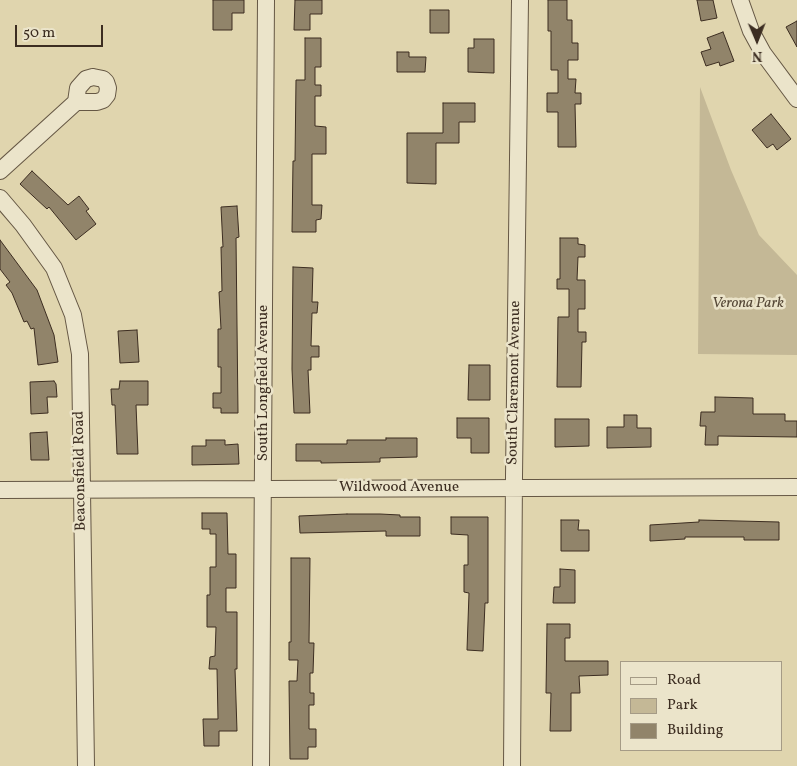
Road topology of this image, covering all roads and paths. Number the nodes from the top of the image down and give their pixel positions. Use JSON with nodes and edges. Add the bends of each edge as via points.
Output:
{"nodes":[{"id":1,"x":266,"y":0,"type":"edge"},
{"id":2,"x":520,"y":0,"type":"edge"},
{"id":3,"x":740,"y":0,"type":"edge"},
{"id":4,"x":797,"y":99,"type":"edge"},
{"id":5,"x":76,"y":102,"type":"dead end"},
{"id":6,"x":0,"y":171,"type":"edge"},
{"id":7,"x":0,"y":198,"type":"edge"},
{"id":8,"x":797,"y":487,"type":"edge"},
{"id":9,"x":263,"y":488,"type":"junction"},
{"id":10,"x":514,"y":488,"type":"junction"},
{"id":11,"x":81,"y":489,"type":"junction"},
{"id":12,"x":0,"y":490,"type":"edge"},
{"id":13,"x":86,"y":766,"type":"edge"},
{"id":14,"x":261,"y":766,"type":"edge"},
{"id":15,"x":512,"y":766,"type":"edge"}],
"edges":[{"from":1,"to":9,"type":"street","name":"South Longfield Avenue"},
{"from":2,"to":10,"type":"street","name":"South Claremont Avenue"},
{"from":3,"to":4,"type":"street","via":[[763,53]]},
{"from":5,"to":6,"type":"street"},
{"from":7,"to":11,"type":"street","name":"Beaconsfield Road","via":[[49,259],[72,315],[80,354]]},
{"from":8,"to":10,"type":"street","name":"Wildwood Avenue"},
{"from":9,"to":10,"type":"street","name":"Wildwood Avenue"},
{"from":9,"to":11,"type":"street","name":"Wildwood Avenue"},
{"from":9,"to":14,"type":"street","name":"South Longfield Avenue"},
{"from":10,"to":15,"type":"street","name":"South Claremont Avenue"},
{"from":11,"to":12,"type":"street","name":"Wildwood Avenue"},
{"from":11,"to":13,"type":"street","name":"Beaconsfield Road"}]}
